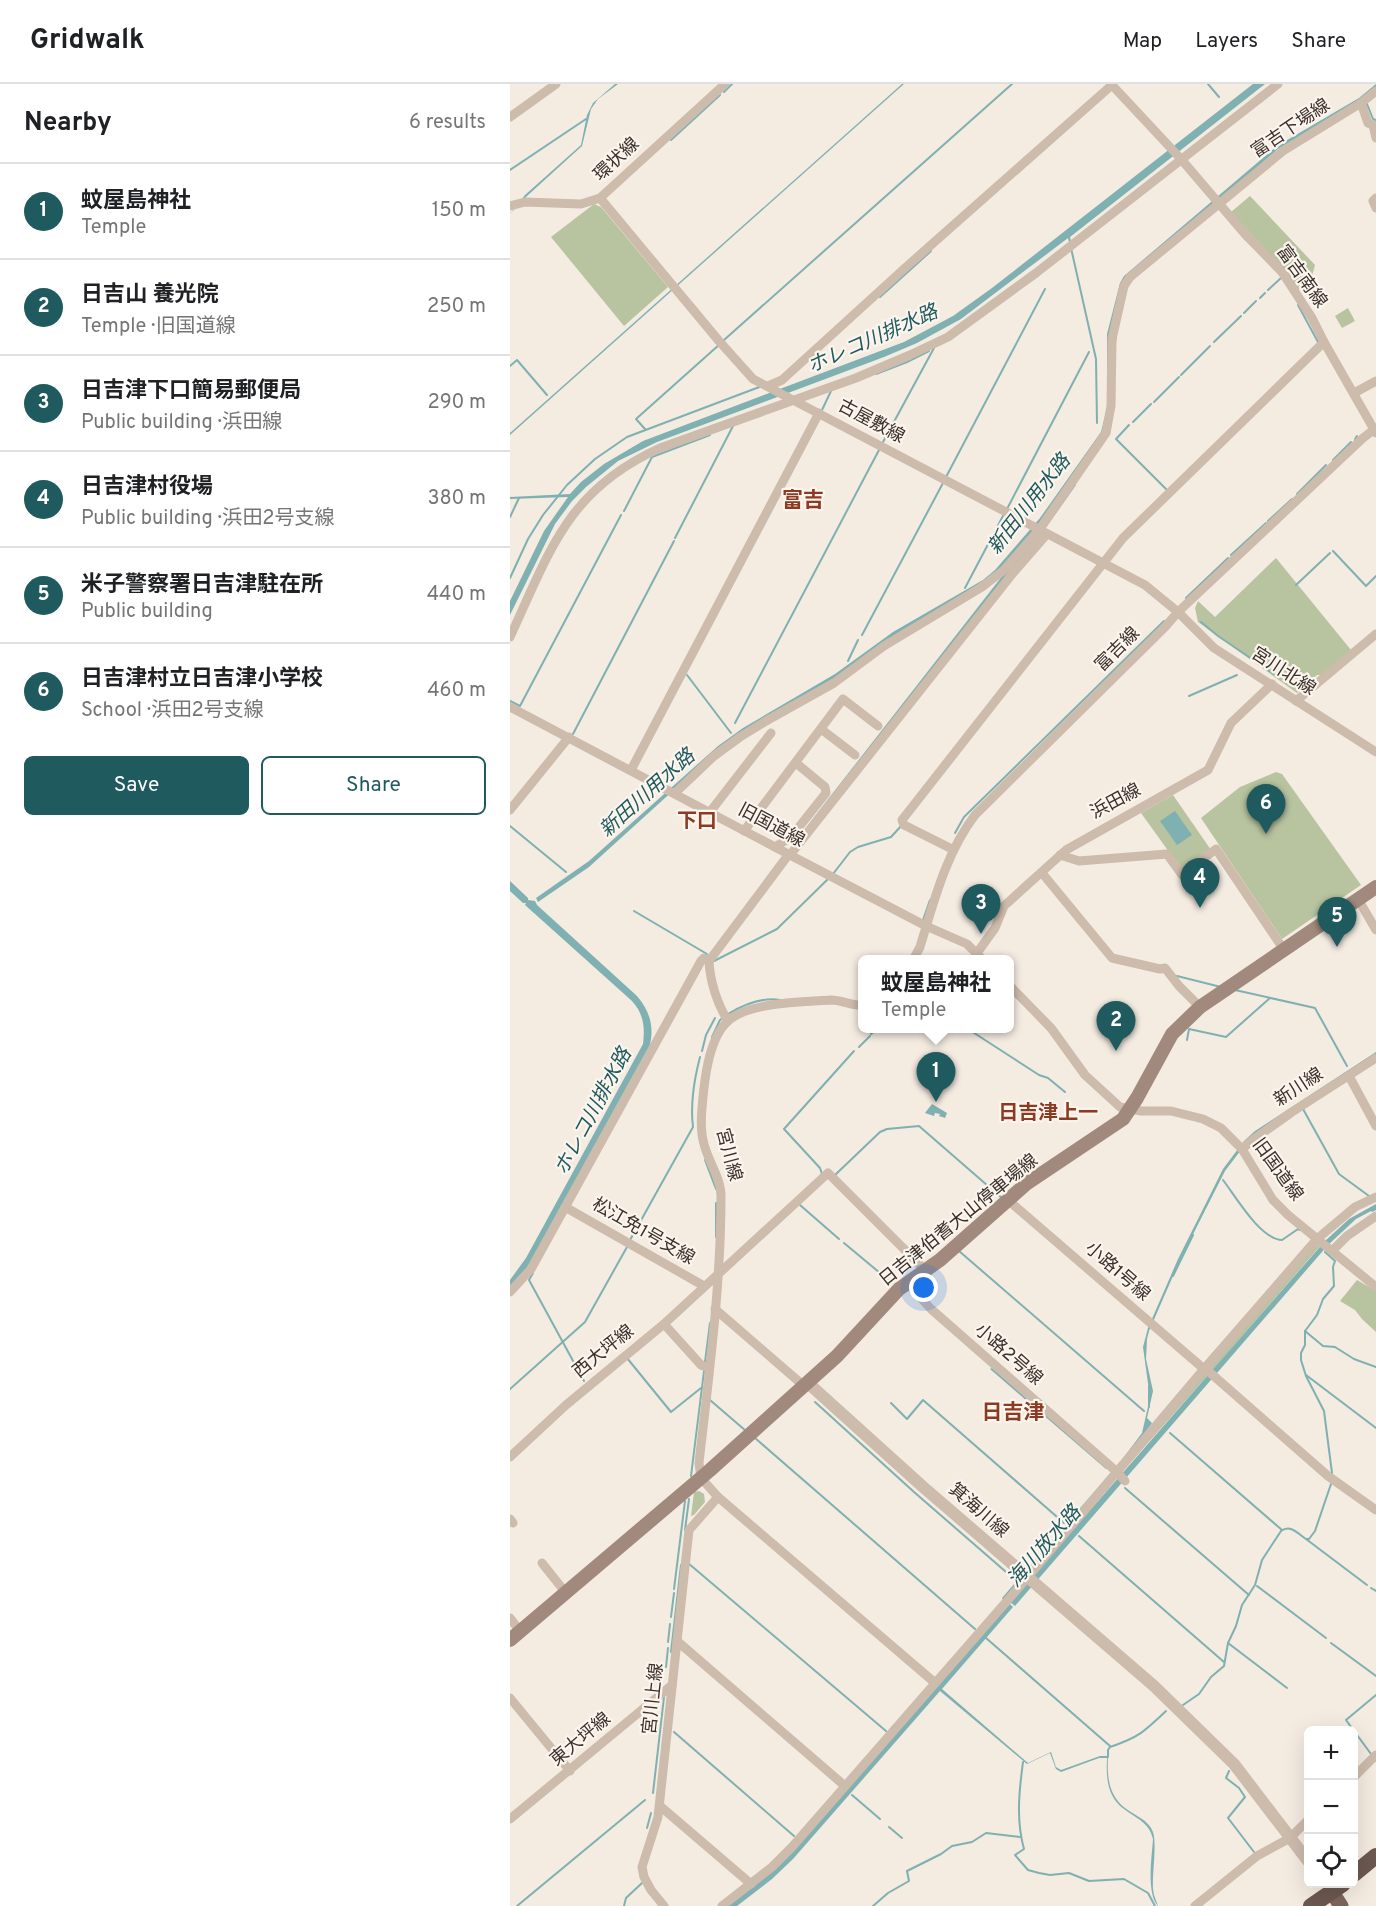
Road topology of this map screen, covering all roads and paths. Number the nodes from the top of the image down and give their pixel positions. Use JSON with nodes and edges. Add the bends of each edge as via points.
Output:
{"nodes":[{"id":1,"x":556,"y":84,"type":"edge"},
{"id":2,"x":725,"y":84,"type":"edge"},
{"id":3,"x":1278,"y":84,"type":"edge"},
{"id":4,"x":1111,"y":85,"type":"edge"},
{"id":5,"x":1376,"y":91,"type":"edge"},
{"id":6,"x":1361,"y":103,"type":"junction"},
{"id":7,"x":510,"y":117,"type":"edge"},
{"id":8,"x":1375,"y":125,"type":"edge"},
{"id":9,"x":1376,"y":138,"type":"edge"},
{"id":10,"x":1180,"y":158,"type":"junction"},
{"id":11,"x":600,"y":198,"type":"junction"},
{"id":12,"x":1376,"y":198,"type":"edge"},
{"id":13,"x":1220,"y":203,"type":"junction"},
{"id":14,"x":510,"y":206,"type":"edge"},
{"id":15,"x":1376,"y":208,"type":"edge"},
{"id":16,"x":1324,"y":342,"type":"junction"},
{"id":17,"x":1376,"y":381,"type":"edge"},
{"id":18,"x":771,"y":387,"type":"junction"},
{"id":19,"x":1354,"y":393,"type":"junction"},
{"id":20,"x":790,"y":399,"type":"junction"},
{"id":21,"x":819,"y":413,"type":"junction"},
{"id":22,"x":1375,"y":430,"type":"edge"},
{"id":23,"x":1043,"y":532,"type":"junction"},
{"id":24,"x":1103,"y":563,"type":"junction"},
{"id":25,"x":1178,"y":612,"type":"junction"},
{"id":26,"x":1376,"y":634,"type":"edge"},
{"id":27,"x":510,"y":637,"type":"edge"},
{"id":28,"x":1272,"y":684,"type":"junction"},
{"id":29,"x":1296,"y":701,"type":"junction"},
{"id":30,"x":510,"y":707,"type":"edge"},
{"id":31,"x":878,"y":726,"type":"dead end"},
{"id":32,"x":821,"y":729,"type":"junction"},
{"id":33,"x":771,"y":733,"type":"dead end"},
{"id":34,"x":569,"y":737,"type":"junction"},
{"id":35,"x":1376,"y":752,"type":"edge"},
{"id":36,"x":855,"y":755,"type":"dead end"},
{"id":37,"x":796,"y":763,"type":"junction"},
{"id":38,"x":631,"y":770,"type":"junction"},
{"id":39,"x":675,"y":793,"type":"junction"},
{"id":40,"x":510,"y":810,"type":"edge"},
{"id":41,"x":710,"y":812,"type":"junction"},
{"id":42,"x":744,"y":831,"type":"junction"},
{"id":43,"x":775,"y":847,"type":"junction"},
{"id":44,"x":952,"y":849,"type":"junction"},
{"id":45,"x":789,"y":855,"type":"junction"},
{"id":46,"x":1060,"y":855,"type":"junction"},
{"id":47,"x":1042,"y":873,"type":"junction"},
{"id":48,"x":1376,"y":887,"type":"edge"},
{"id":49,"x":1358,"y":900,"type":"junction"},
{"id":50,"x":926,"y":926,"type":"junction"},
{"id":51,"x":1376,"y":930,"type":"edge"},
{"id":52,"x":1284,"y":950,"type":"junction"},
{"id":53,"x":916,"y":955,"type":"edge"},
{"id":54,"x":979,"y":955,"type":"edge"},
{"id":55,"x":981,"y":955,"type":"edge"},
{"id":56,"x":709,"y":961,"type":"junction"},
{"id":57,"x":1014,"y":990,"type":"edge"},
{"id":58,"x":858,"y":1005,"type":"edge"},
{"id":59,"x":1200,"y":1007,"type":"junction"},
{"id":60,"x":728,"y":1021,"type":"junction"},
{"id":61,"x":1376,"y":1058,"type":"edge"},
{"id":62,"x":1349,"y":1076,"type":"junction"},
{"id":63,"x":1130,"y":1110,"type":"junction"},
{"id":64,"x":1376,"y":1126,"type":"edge"},
{"id":65,"x":1242,"y":1149,"type":"junction"},
{"id":66,"x":1376,"y":1197,"type":"edge"},
{"id":67,"x":1009,"y":1201,"type":"junction"},
{"id":68,"x":565,"y":1207,"type":"junction"},
{"id":69,"x":1376,"y":1216,"type":"edge"},
{"id":70,"x":1325,"y":1245,"type":"junction"},
{"id":71,"x":926,"y":1271,"type":"junction"},
{"id":72,"x":719,"y":1273,"type":"junction"},
{"id":73,"x":908,"y":1284,"type":"junction"},
{"id":74,"x":704,"y":1286,"type":"junction"},
{"id":75,"x":1376,"y":1287,"type":"edge"},
{"id":76,"x":510,"y":1292,"type":"edge"},
{"id":77,"x":715,"y":1310,"type":"junction"},
{"id":78,"x":664,"y":1324,"type":"junction"},
{"id":79,"x":709,"y":1368,"type":"junction"},
{"id":80,"x":1206,"y":1369,"type":"junction"},
{"id":81,"x":806,"y":1384,"type":"junction"},
{"id":82,"x":510,"y":1457,"type":"edge"},
{"id":83,"x":1120,"y":1476,"type":"junction"},
{"id":84,"x":701,"y":1478,"type":"junction"},
{"id":85,"x":718,"y":1497,"type":"junction"},
{"id":86,"x":1376,"y":1510,"type":"edge"},
{"id":87,"x":542,"y":1563,"type":"dead end"},
{"id":88,"x":1027,"y":1578,"type":"junction"},
{"id":89,"x":566,"y":1593,"type":"junction"},
{"id":90,"x":510,"y":1618,"type":"edge"},
{"id":91,"x":515,"y":1635,"type":"edge"},
{"id":92,"x":677,"y":1641,"type":"junction"},
{"id":93,"x":934,"y":1682,"type":"junction"},
{"id":94,"x":672,"y":1685,"type":"junction"},
{"id":95,"x":510,"y":1698,"type":"edge"},
{"id":96,"x":1376,"y":1755,"type":"edge"},
{"id":97,"x":570,"y":1771,"type":"junction"},
{"id":98,"x":1358,"y":1772,"type":"edge"},
{"id":99,"x":845,"y":1786,"type":"junction"},
{"id":100,"x":660,"y":1806,"type":"junction"},
{"id":101,"x":510,"y":1819,"type":"edge"},
{"id":102,"x":1304,"y":1824,"type":"edge"},
{"id":103,"x":1290,"y":1838,"type":"junction"},
{"id":104,"x":1304,"y":1856,"type":"edge"},
{"id":105,"x":1376,"y":1856,"type":"edge"},
{"id":106,"x":1358,"y":1870,"type":"edge"},
{"id":107,"x":751,"y":1884,"type":"junction"},
{"id":108,"x":1336,"y":1891,"type":"edge"},
{"id":109,"x":664,"y":1906,"type":"edge"},
{"id":110,"x":722,"y":1906,"type":"edge"},
{"id":111,"x":1195,"y":1906,"type":"edge"},
{"id":112,"x":1311,"y":1906,"type":"edge"}],
"edges":[{"from":1,"to":7,"type":"street"},
{"from":2,"to":11,"type":"street","name":"環状線"},
{"from":3,"to":10,"type":"street"},
{"from":4,"to":10,"type":"street","name":"富吉南線"},
{"from":4,"to":18,"type":"street"},
{"from":5,"to":6,"type":"street","name":"富吉下場線"},
{"from":6,"to":8,"type":"street","via":[[1368,123]]},
{"from":6,"to":13,"type":"street","name":"富吉下場線","via":[[1283,151]]},
{"from":8,"to":9,"type":"street"},
{"from":10,"to":13,"type":"street","name":"富吉南線"},
{"from":10,"to":20,"type":"street","via":[[948,337],[888,364]]},
{"from":11,"to":14,"type":"street","name":"環状線","via":[[581,204],[525,202]]},
{"from":11,"to":18,"type":"street","name":"古屋敷線","via":[[753,379]]},
{"from":12,"to":15,"type":"street"},
{"from":13,"to":16,"type":"street","name":"富吉南線","via":[[1282,273]]},
{"from":13,"to":23,"type":"street","name":"富吉下場線","via":[[1124,286],[1112,339],[1112,406],[1106,433]]},
{"from":16,"to":19,"type":"street","name":"富吉南線"},
{"from":16,"to":24,"type":"street","via":[[1123,538]]},
{"from":17,"to":19,"type":"street"},
{"from":18,"to":20,"type":"street","name":"古屋敷線"},
{"from":19,"to":22,"type":"street","name":"富吉南線"},
{"from":20,"to":21,"type":"street","name":"古屋敷線"},
{"from":20,"to":27,"type":"street","via":[[660,448],[634,460],[595,489],[559,533]]},
{"from":21,"to":23,"type":"street","name":"古屋敷線"},
{"from":21,"to":38,"type":"street"},
{"from":22,"to":25,"type":"street","name":"富吉線"},
{"from":23,"to":24,"type":"street","name":"古屋敷線"},
{"from":23,"to":39,"type":"street","via":[[982,587],[884,646],[834,683],[740,737]]},
{"from":23,"to":45,"type":"street"},
{"from":24,"to":25,"type":"street","name":"古屋敷線","via":[[1145,585]]},
{"from":24,"to":44,"type":"street","via":[[902,820],[904,825]]},
{"from":25,"to":28,"type":"street","name":"宮川北線","via":[[1214,648]]},
{"from":25,"to":44,"type":"street","name":"富吉線","via":[[975,815]]},
{"from":26,"to":29,"type":"street"},
{"from":28,"to":29,"type":"street","name":"宮川北線"},
{"from":28,"to":46,"type":"street","name":"浜田線","via":[[1231,723],[1203,774]]},
{"from":29,"to":35,"type":"street","name":"宮川北線"},
{"from":30,"to":34,"type":"street","name":"旧国道線"},
{"from":31,"to":32,"type":"street","via":[[843,699]]},
{"from":32,"to":36,"type":"street"},
{"from":32,"to":37,"type":"street"},
{"from":33,"to":41,"type":"street"},
{"from":34,"to":38,"type":"street","name":"旧国道線"},
{"from":34,"to":40,"type":"street"},
{"from":37,"to":42,"type":"street"},
{"from":37,"to":43,"type":"street","via":[[825,787],[826,793],[791,837]]},
{"from":38,"to":39,"type":"street","name":"旧国道線"},
{"from":39,"to":41,"type":"street","name":"旧国道線"},
{"from":41,"to":42,"type":"street","name":"旧国道線"},
{"from":42,"to":43,"type":"street","name":"旧国道線"},
{"from":43,"to":45,"type":"street","name":"旧国道線"},
{"from":44,"to":50,"type":"street","name":"富吉線"},
{"from":45,"to":50,"type":"street","name":"旧国道線"},
{"from":45,"to":56,"type":"street"},
{"from":46,"to":47,"type":"street","name":"浜田線"},
{"from":46,"to":52,"type":"street","via":[[1079,861],[1167,854],[1182,875],[1216,849]]},
{"from":47,"to":55,"type":"street","name":"浜田線","via":[[1004,906]]},
{"from":47,"to":59,"type":"street","via":[[1113,958],[1166,968]]},
{"from":48,"to":49,"type":"main road","name":"日吉津伯耆大山停車場線"},
{"from":49,"to":51,"type":"street"},
{"from":49,"to":52,"type":"main road","name":"日吉津伯耆大山停車場線"},
{"from":50,"to":53,"type":"street"},
{"from":50,"to":54,"type":"street","name":"旧国道線","via":[[967,944]]},
{"from":52,"to":59,"type":"main road","name":"日吉津伯耆大山停車場線"},
{"from":56,"to":60,"type":"street","via":[[721,1011]]},
{"from":56,"to":68,"type":"street","via":[[704,958],[700,962]]},
{"from":57,"to":63,"type":"street","via":[[1052,1028],[1085,1074],[1120,1107]]},
{"from":58,"to":60,"type":"street","via":[[831,1000],[769,1004],[737,1014]]},
{"from":59,"to":63,"type":"main road","name":"日吉津伯耆大山停車場線","via":[[1172,1034]]},
{"from":60,"to":72,"type":"street","name":"宮川線","via":[[711,1052],[702,1110],[703,1143],[721,1192]]},
{"from":61,"to":62,"type":"street","name":"新川線"},
{"from":62,"to":64,"type":"street"},
{"from":62,"to":65,"type":"street","name":"新川線"},
{"from":63,"to":65,"type":"street","name":"旧国道線","via":[[1171,1111],[1203,1119],[1221,1128]]},
{"from":63,"to":67,"type":"main road","name":"日吉津伯耆大山停車場線","via":[[1123,1119],[1026,1184]]},
{"from":65,"to":70,"type":"street","name":"旧国道線","via":[[1273,1200]]},
{"from":66,"to":70,"type":"street","via":[[1355,1207]]},
{"from":67,"to":71,"type":"main road","name":"日吉津伯耆大山停車場線"},
{"from":67,"to":80,"type":"street","name":"小路1号線"},
{"from":68,"to":74,"type":"street","name":"松江免1号支線"},
{"from":68,"to":76,"type":"street","via":[[531,1269]]},
{"from":69,"to":70,"type":"street","via":[[1347,1236]]},
{"from":70,"to":75,"type":"street","name":"旧国道線"},
{"from":70,"to":80,"type":"street"},
{"from":71,"to":72,"type":"street","name":"西大坪線","via":[[828,1173]]},
{"from":71,"to":73,"type":"main road","name":"日吉津伯耆大山停車場線"},
{"from":72,"to":74,"type":"street","name":"西大坪線"},
{"from":72,"to":77,"type":"street","name":"宮川線"},
{"from":73,"to":81,"type":"main road","name":"日吉津伯耆大山停車場線"},
{"from":73,"to":83,"type":"street","name":"小路2号線","via":[[931,1309]]},
{"from":74,"to":78,"type":"street","name":"西大坪線"},
{"from":77,"to":79,"type":"street","name":"宮川線"},
{"from":77,"to":81,"type":"street"},
{"from":78,"to":79,"type":"street","via":[[701,1365]]},
{"from":78,"to":82,"type":"street","name":"西大坪線","via":[[573,1398]]},
{"from":79,"to":84,"type":"street","name":"宮川線","via":[[699,1462]]},
{"from":80,"to":83,"type":"street"},
{"from":80,"to":86,"type":"street","name":"小路1号線","via":[[1328,1476]]},
{"from":81,"to":84,"type":"main road","name":"日吉津伯耆大山停車場線"},
{"from":81,"to":88,"type":"street","name":"箕海川線"},
{"from":83,"to":88,"type":"street"},
{"from":84,"to":85,"type":"street"},
{"from":84,"to":89,"type":"main road","name":"日吉津伯耆大山停車場線"},
{"from":85,"to":92,"type":"street","name":"宮川上線","via":[[689,1530]]},
{"from":85,"to":93,"type":"street"},
{"from":87,"to":89,"type":"street"},
{"from":88,"to":93,"type":"street"},
{"from":88,"to":103,"type":"street","name":"箕海川線","via":[[1154,1686],[1234,1764]]},
{"from":89,"to":91,"type":"main road","name":"日吉津伯耆大山停車場線"},
{"from":90,"to":91,"type":"street"},
{"from":92,"to":94,"type":"street","name":"宮川上線"},
{"from":92,"to":99,"type":"street"},
{"from":93,"to":99,"type":"street"},
{"from":94,"to":97,"type":"street","name":"東大坪線"},
{"from":94,"to":100,"type":"street","name":"宮川上線"},
{"from":95,"to":97,"type":"street"},
{"from":96,"to":98,"type":"street"},
{"from":97,"to":101,"type":"street","name":"東大坪線"},
{"from":99,"to":107,"type":"street","via":[[772,1867]]},
{"from":100,"to":107,"type":"street"},
{"from":100,"to":109,"type":"street","name":"宮川上線","via":[[642,1867],[651,1890]]},
{"from":102,"to":103,"type":"street"},
{"from":103,"to":104,"type":"street","name":"箕海川線"},
{"from":103,"to":111,"type":"street","via":[[1257,1856]]},
{"from":105,"to":106,"type":"highway"},
{"from":107,"to":110,"type":"street"},
{"from":108,"to":112,"type":"highway"}]}
